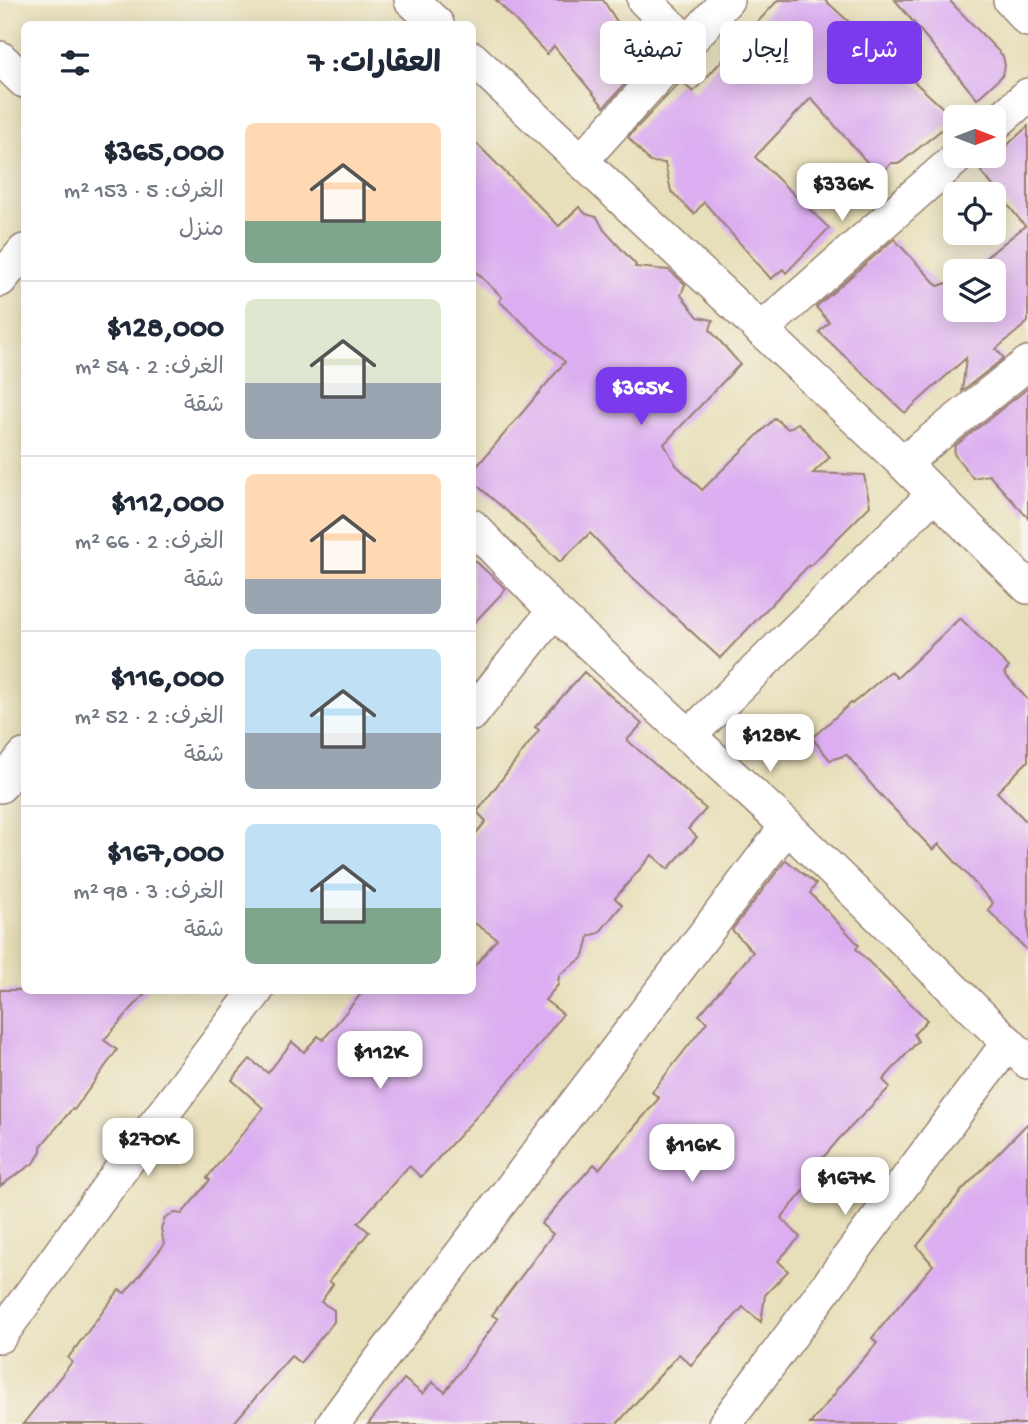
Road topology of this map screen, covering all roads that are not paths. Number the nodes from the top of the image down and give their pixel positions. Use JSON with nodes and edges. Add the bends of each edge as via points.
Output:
{"nodes":[{"id":1,"x":411,"y":0,"type":"edge"},
{"id":2,"x":644,"y":0,"type":"edge"},
{"id":3,"x":727,"y":0,"type":"edge"},
{"id":4,"x":1010,"y":0,"type":"edge"},
{"id":5,"x":1028,"y":20,"type":"edge"},
{"id":6,"x":434,"y":21,"type":"edge"},
{"id":7,"x":665,"y":21,"type":"edge"},
{"id":8,"x":706,"y":23,"type":"edge"},
{"id":9,"x":0,"y":58,"type":"edge"},
{"id":10,"x":476,"y":62,"type":"edge"},
{"id":11,"x":21,"y":78,"type":"edge"},
{"id":12,"x":651,"y":84,"type":"edge"},
{"id":13,"x":1028,"y":95,"type":"edge"},
{"id":14,"x":1006,"y":114,"type":"edge"},
{"id":15,"x":581,"y":161,"type":"junction"},
{"id":16,"x":945,"y":168,"type":"edge"},
{"id":17,"x":21,"y":255,"type":"edge"},
{"id":18,"x":0,"y":280,"type":"edge"},
{"id":19,"x":761,"y":330,"type":"junction"},
{"id":20,"x":1028,"y":363,"type":"edge"},
{"id":21,"x":903,"y":463,"type":"junction"},
{"id":22,"x":934,"y":494,"type":"junction"},
{"id":23,"x":476,"y":530,"type":"edge"},
{"id":24,"x":1028,"y":587,"type":"edge"},
{"id":25,"x":554,"y":611,"type":"junction"},
{"id":26,"x":476,"y":709,"type":"edge"},
{"id":27,"x":689,"y":736,"type":"junction"},
{"id":28,"x":21,"y":760,"type":"edge"},
{"id":29,"x":0,"y":786,"type":"edge"},
{"id":30,"x":787,"y":826,"type":"junction"},
{"id":31,"x":254,"y":994,"type":"edge"},
{"id":32,"x":1018,"y":1052,"type":"edge"},
{"id":33,"x":0,"y":1336,"type":"edge"},
{"id":34,"x":333,"y":1424,"type":"edge"},
{"id":35,"x":725,"y":1424,"type":"edge"}],
"edges":[{"from":1,"to":6,"type":"street"},
{"from":2,"to":7,"type":"street"},
{"from":3,"to":8,"type":"street"},
{"from":4,"to":5,"type":"street"},
{"from":9,"to":11,"type":"street"},
{"from":10,"to":15,"type":"street"},
{"from":12,"to":15,"type":"street"},
{"from":13,"to":14,"type":"street"},
{"from":15,"to":19,"type":"street"},
{"from":16,"to":19,"type":"street"},
{"from":17,"to":18,"type":"street"},
{"from":19,"to":21,"type":"street"},
{"from":20,"to":21,"type":"street"},
{"from":21,"to":22,"type":"street"},
{"from":22,"to":24,"type":"street"},
{"from":22,"to":27,"type":"street"},
{"from":23,"to":25,"type":"street"},
{"from":25,"to":26,"type":"street"},
{"from":25,"to":27,"type":"street"},
{"from":27,"to":30,"type":"street"},
{"from":28,"to":29,"type":"street"},
{"from":30,"to":32,"type":"street"},
{"from":30,"to":34,"type":"street"},
{"from":31,"to":33,"type":"street"},
{"from":32,"to":35,"type":"street"}]}
